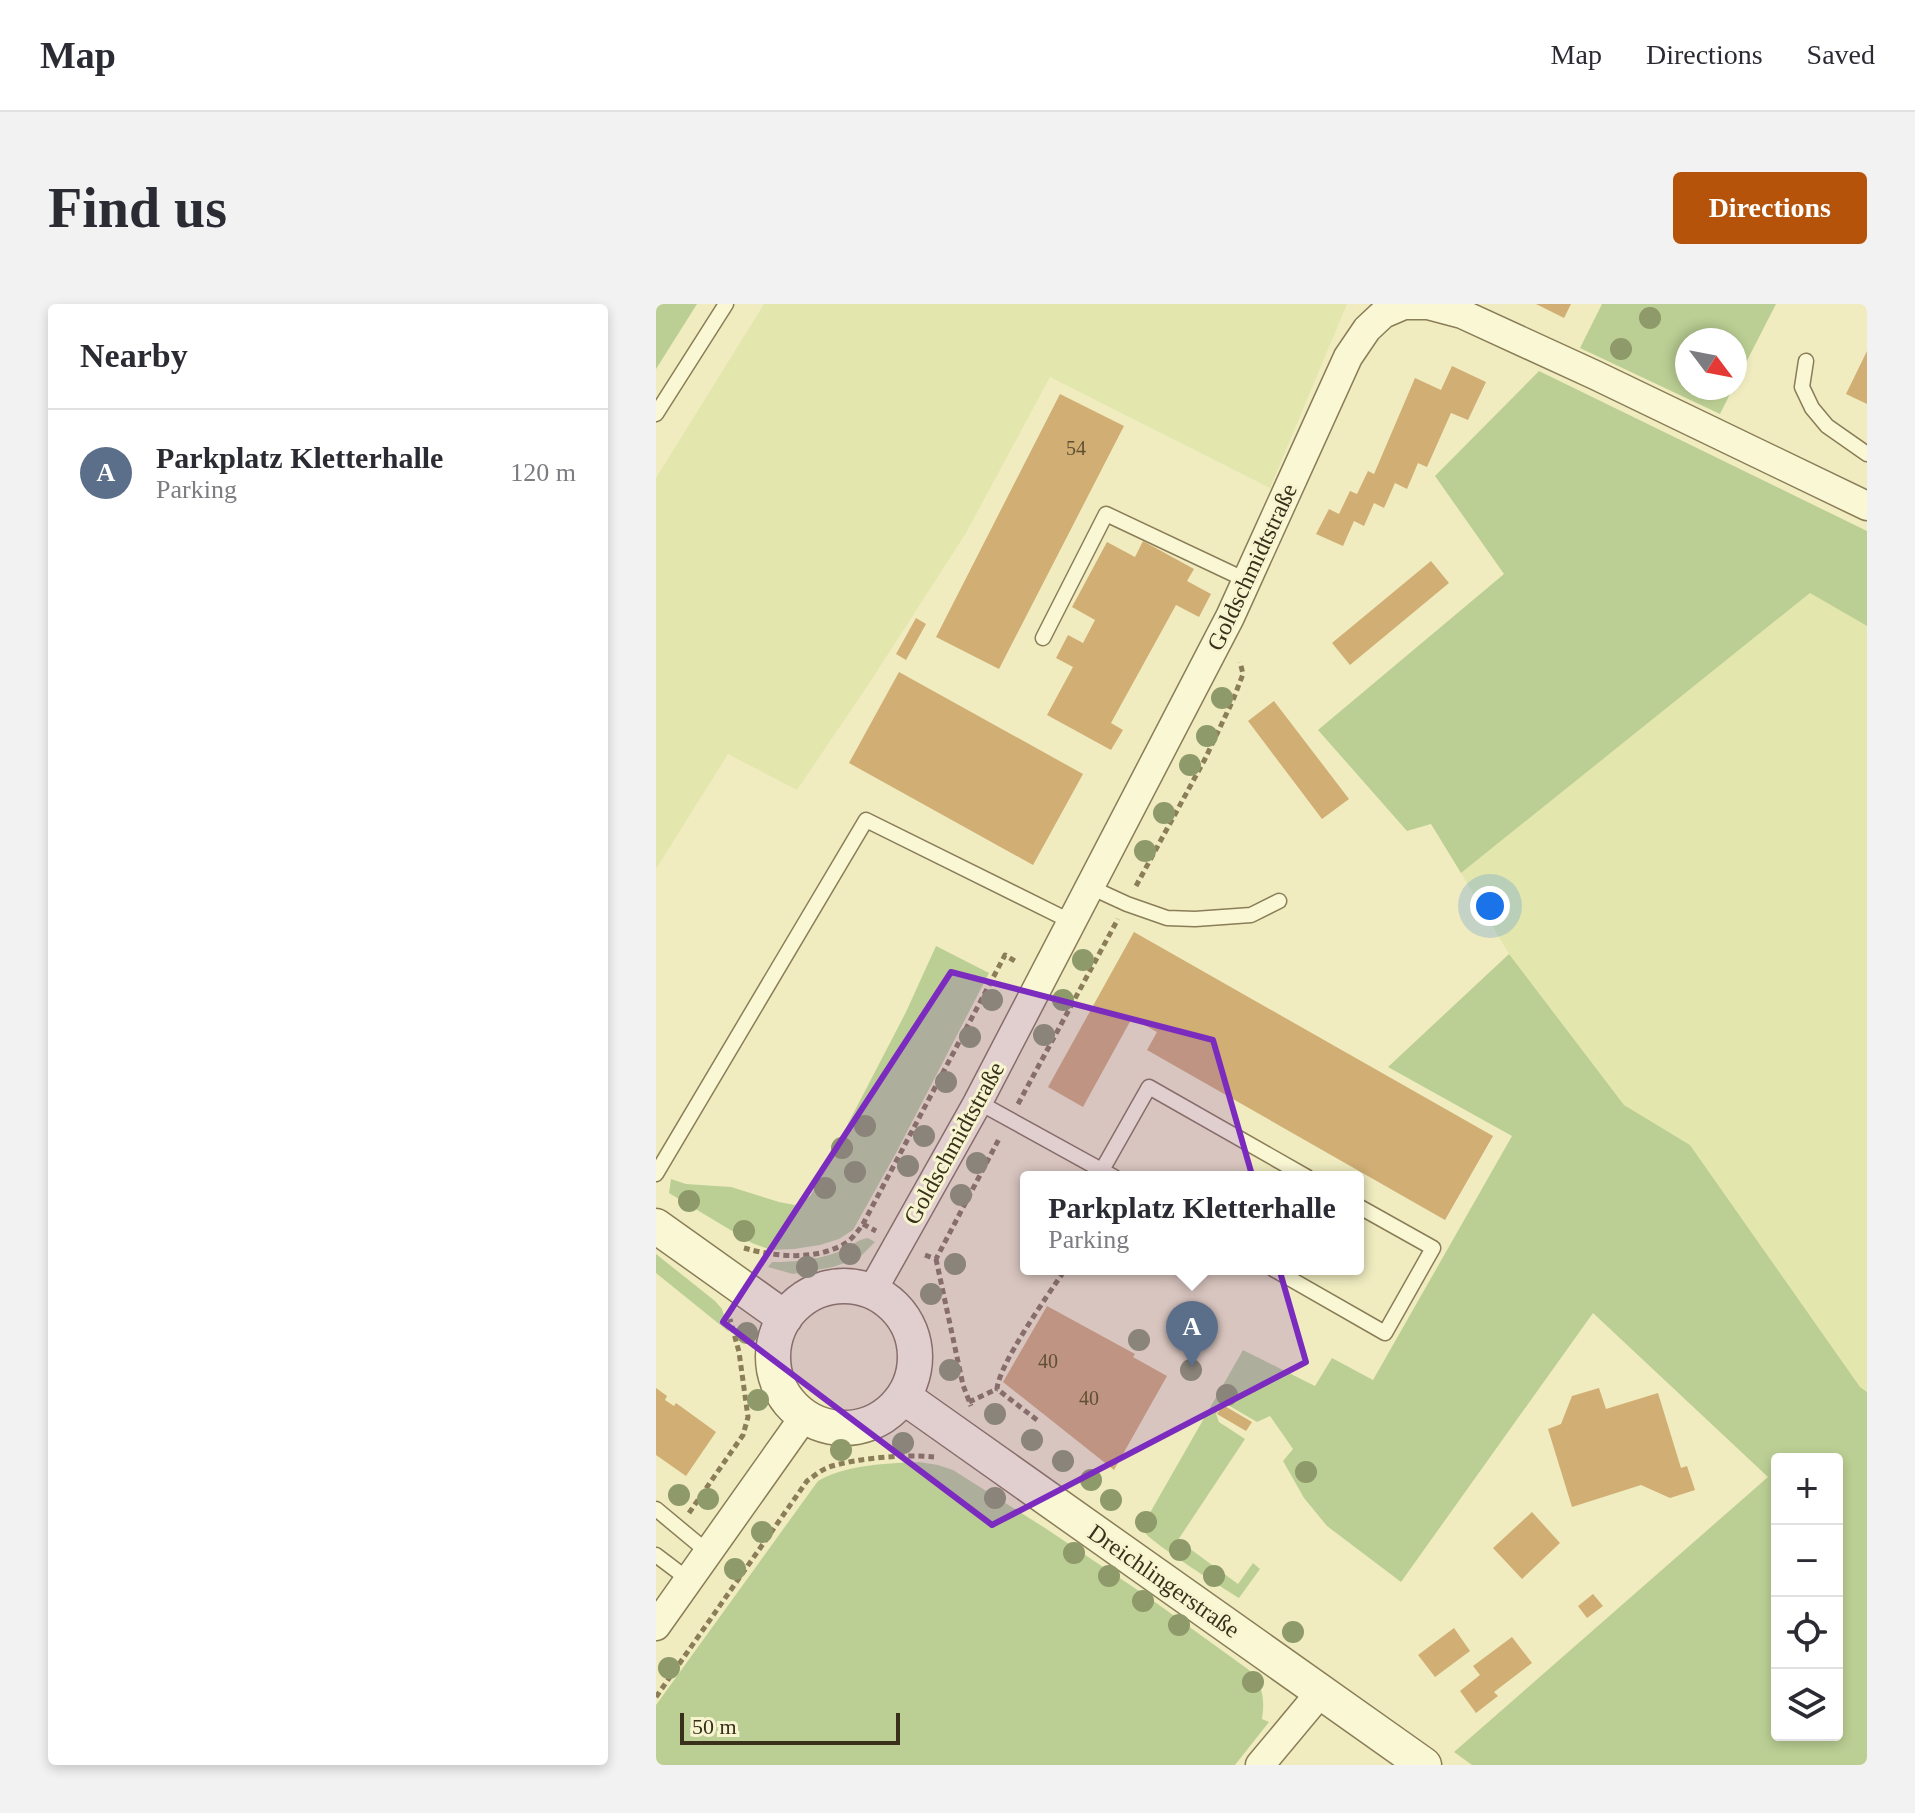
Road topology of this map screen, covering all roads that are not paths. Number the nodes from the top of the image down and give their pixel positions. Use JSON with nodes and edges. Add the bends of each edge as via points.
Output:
{"nodes":[{"id":1,"x":726,"y":304,"type":"edge"},
{"id":2,"x":1382,"y":309,"type":"edge"},
{"id":3,"x":1806,"y":361,"type":"dead end"},
{"id":4,"x":656,"y":414,"type":"edge"},
{"id":5,"x":1867,"y":454,"type":"edge"},
{"id":6,"x":1867,"y":506,"type":"edge"},
{"id":7,"x":1248,"y":581,"type":"junction"},
{"id":8,"x":1043,"y":638,"type":"dead end"},
{"id":9,"x":1090,"y":887,"type":"junction"},
{"id":10,"x":1279,"y":901,"type":"dead end"},
{"id":11,"x":1072,"y":922,"type":"junction"},
{"id":12,"x":978,"y":1102,"type":"junction"},
{"id":13,"x":1103,"y":1171,"type":"edge"},
{"id":14,"x":1109,"y":1171,"type":"edge"},
{"id":15,"x":1296,"y":1171,"type":"edge"},
{"id":16,"x":656,"y":1174,"type":"edge"},
{"id":17,"x":1364,"y":1209,"type":"edge"},
{"id":18,"x":656,"y":1226,"type":"edge"},
{"id":19,"x":1284,"y":1275,"type":"edge"},
{"id":20,"x":872,"y":1291,"type":"junction"},
{"id":21,"x":785,"y":1318,"type":"junction"},
{"id":22,"x":904,"y":1397,"type":"junction"},
{"id":23,"x":804,"y":1417,"type":"junction"},
{"id":24,"x":656,"y":1509,"type":"edge"},
{"id":25,"x":709,"y":1553,"type":"junction"},
{"id":26,"x":656,"y":1555,"type":"edge"},
{"id":27,"x":689,"y":1580,"type":"junction"},
{"id":28,"x":656,"y":1626,"type":"edge"},
{"id":29,"x":1320,"y":1693,"type":"junction"},
{"id":30,"x":1260,"y":1765,"type":"edge"},
{"id":31,"x":1424,"y":1765,"type":"edge"}],
"edges":[{"from":1,"to":4,"type":"lane"},
{"from":2,"to":6,"type":"street","name":"Goldschmidtstraße","via":[[1428,305],[1462,314]]},
{"from":2,"to":7,"type":"street","name":"Goldschmidtstraße","via":[[1348,357]]},
{"from":3,"to":5,"type":"lane","via":[[1802,387],[1812,408],[1827,426]]},
{"from":7,"to":8,"type":"lane","via":[[1106,514]]},
{"from":7,"to":9,"type":"street","name":"Goldschmidtstraße"},
{"from":9,"to":10,"type":"lane","via":[[1167,918],[1251,915]]},
{"from":9,"to":11,"type":"street","name":"Goldschmidtstraße"},
{"from":11,"to":12,"type":"street","name":"Goldschmidtstraße"},
{"from":11,"to":16,"type":"lane","via":[[866,820]]},
{"from":12,"to":13,"type":"lane"},
{"from":12,"to":20,"type":"street","name":"Goldschmidtstraße"},
{"from":14,"to":15,"type":"lane","via":[[1149,1087]]},
{"from":17,"to":19,"type":"lane","via":[[1433,1248],[1385,1333]]},
{"from":18,"to":21,"type":"street"},
{"from":20,"to":21,"type":"street","via":[[824,1289],[802,1300]]},
{"from":20,"to":22,"type":"street","via":[[904,1317],[913,1336],[913,1378]]},
{"from":21,"to":23,"type":"street","via":[[775,1338],[777,1382]]},
{"from":22,"to":23,"type":"street","via":[[869,1425],[847,1429]]},
{"from":22,"to":29,"type":"street","name":"Dreichlingerstraße"},
{"from":23,"to":25,"type":"street"},
{"from":24,"to":25,"type":"lane"},
{"from":25,"to":27,"type":"street"},
{"from":26,"to":27,"type":"lane"},
{"from":27,"to":28,"type":"street"},
{"from":29,"to":30,"type":"street"},
{"from":29,"to":31,"type":"street","name":"Dreichlingerstraße"}]}
